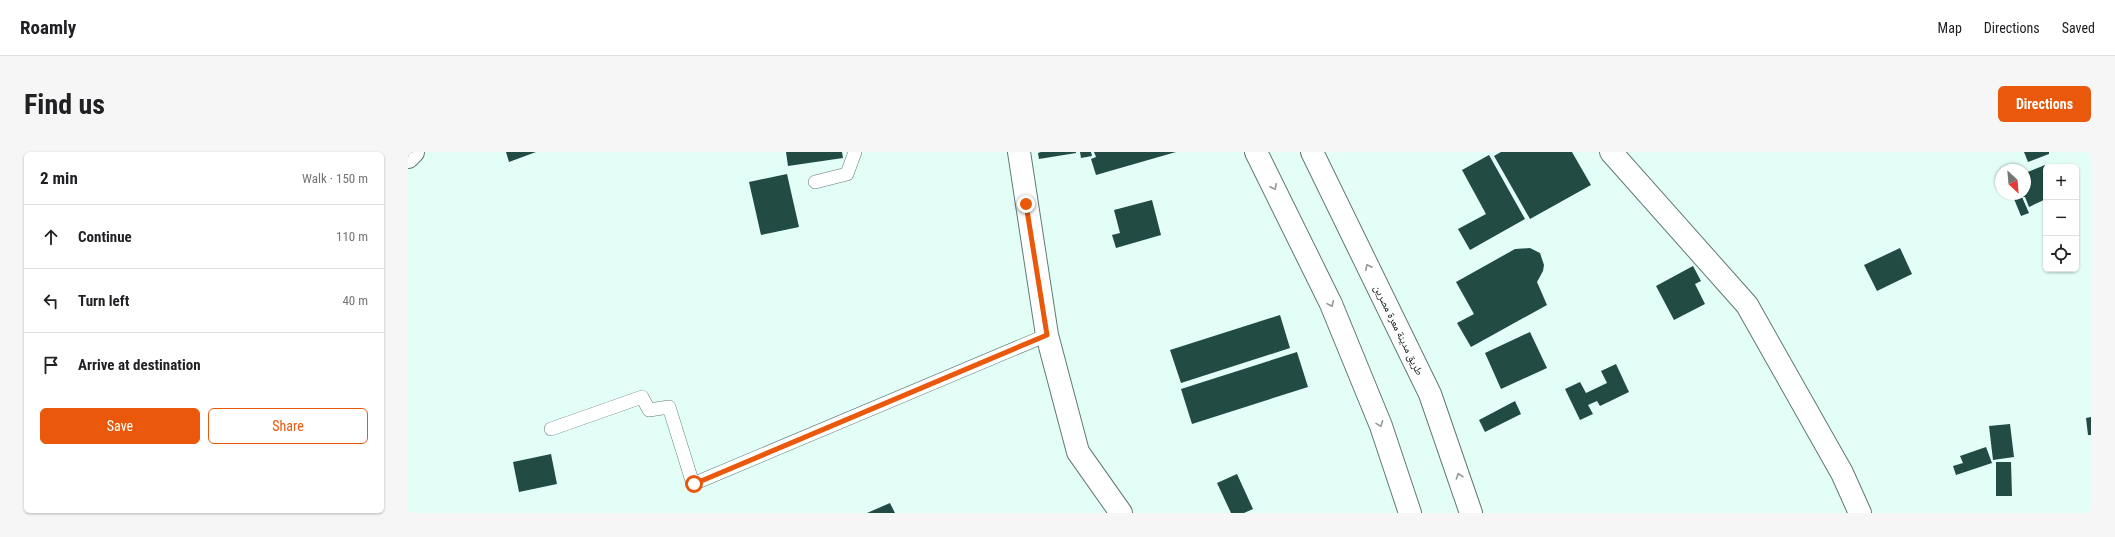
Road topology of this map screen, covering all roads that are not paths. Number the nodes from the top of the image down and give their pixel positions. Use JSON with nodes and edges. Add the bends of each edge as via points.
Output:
{"nodes":[{"id":1,"x":413,"y":152,"type":"edge"},
{"id":2,"x":855,"y":152,"type":"edge"},
{"id":3,"x":1019,"y":152,"type":"edge"},
{"id":4,"x":1256,"y":152,"type":"edge"},
{"id":5,"x":1312,"y":152,"type":"edge"},
{"id":6,"x":1611,"y":152,"type":"edge"},
{"id":7,"x":408,"y":157,"type":"edge"},
{"id":8,"x":815,"y":182,"type":"dead end"},
{"id":9,"x":1047,"y":335,"type":"junction"},
{"id":10,"x":551,"y":429,"type":"dead end"},
{"id":11,"x":1121,"y":513,"type":"edge"},
{"id":12,"x":1410,"y":513,"type":"edge"},
{"id":13,"x":1471,"y":513,"type":"edge"},
{"id":14,"x":1860,"y":513,"type":"edge"}],
"edges":[{"from":1,"to":7,"type":"street"},
{"from":2,"to":8,"type":"lane","via":[[847,174]]},
{"from":3,"to":9,"type":"street"},
{"from":4,"to":12,"type":"street","one_way":true,"via":[[1331,304],[1381,426]]},
{"from":13,"to":5,"type":"street","name":"طريق مدينة معرة مصرين","one_way":true,"via":[[1430,394]]},
{"from":6,"to":14,"type":"street","via":[[1747,305],[1842,473]]},
{"from":9,"to":10,"type":"lane","via":[[694,484],[669,407],[649,410],[642,397]]},
{"from":9,"to":11,"type":"street","via":[[1078,452]]}]}
